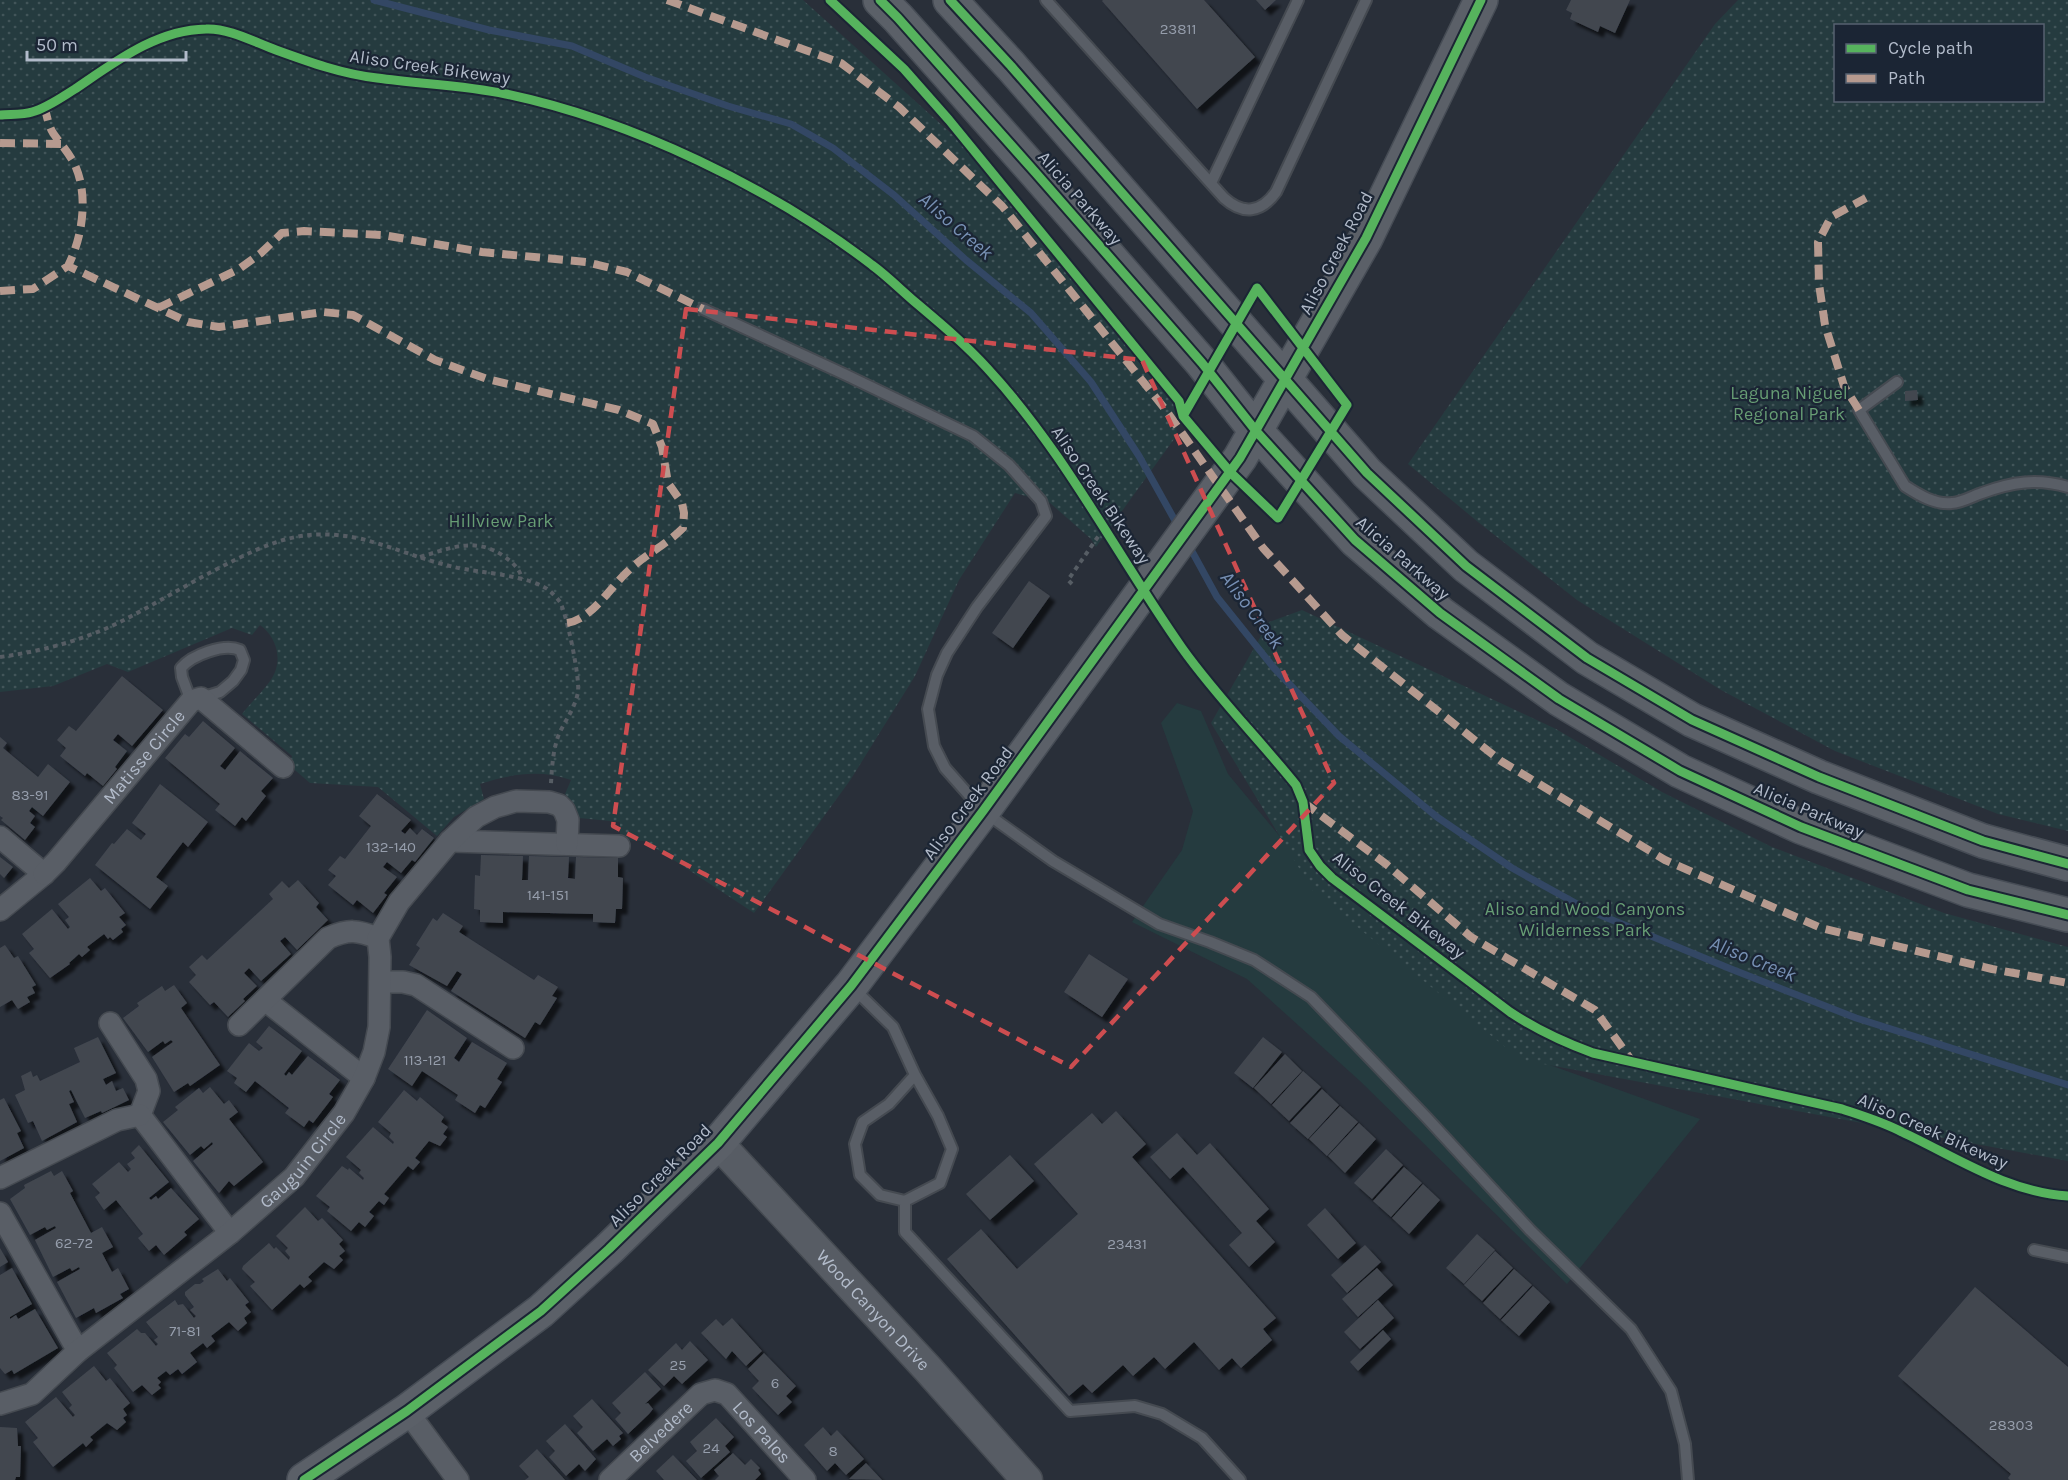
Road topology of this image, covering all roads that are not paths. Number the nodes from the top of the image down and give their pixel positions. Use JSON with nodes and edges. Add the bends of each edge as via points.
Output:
{"nodes":[{"id":1,"x":880,"y":0,"type":"edge"},
{"id":2,"x":950,"y":0,"type":"edge"},
{"id":3,"x":1046,"y":0,"type":"edge"},
{"id":4,"x":1298,"y":0,"type":"edge"},
{"id":5,"x":1366,"y":0,"type":"edge"},
{"id":6,"x":1481,"y":0,"type":"edge"},
{"id":7,"x":1211,"y":183,"type":"junction"},
{"id":8,"x":703,"y":309,"type":"dead end"},
{"id":9,"x":1284,"y":381,"type":"junction"},
{"id":10,"x":1897,"y":382,"type":"dead end"},
{"id":11,"x":1248,"y":444,"type":"junction"},
{"id":12,"x":2068,"y":487,"type":"edge"},
{"id":13,"x":196,"y":699,"type":"junction"},
{"id":14,"x":283,"y":767,"type":"dead end"},
{"id":15,"x":983,"y":812,"type":"junction"},
{"id":16,"x":0,"y":837,"type":"edge"},
{"id":17,"x":450,"y":841,"type":"junction"},
{"id":18,"x":567,"y":844,"type":"junction"},
{"id":19,"x":618,"y":846,"type":"dead end"},
{"id":20,"x":2068,"y":864,"type":"edge"},
{"id":21,"x":44,"y":874,"type":"junction"},
{"id":22,"x":0,"y":910,"type":"edge"},
{"id":23,"x":2068,"y":915,"type":"edge"},
{"id":24,"x":378,"y":938,"type":"junction"},
{"id":25,"x":380,"y":982,"type":"junction"},
{"id":26,"x":850,"y":986,"type":"junction"},
{"id":27,"x":265,"y":1000,"type":"junction"},
{"id":28,"x":110,"y":1023,"type":"dead end"},
{"id":29,"x":239,"y":1025,"type":"dead end"},
{"id":30,"x":513,"y":1048,"type":"dead end"},
{"id":31,"x":915,"y":1075,"type":"junction"},
{"id":32,"x":364,"y":1078,"type":"junction"},
{"id":33,"x":140,"y":1115,"type":"junction"},
{"id":34,"x":718,"y":1143,"type":"junction"},
{"id":35,"x":0,"y":1178,"type":"edge"},
{"id":36,"x":905,"y":1201,"type":"junction"},
{"id":37,"x":0,"y":1213,"type":"edge"},
{"id":38,"x":230,"y":1233,"type":"junction"},
{"id":39,"x":2034,"y":1250,"type":"dead end"},
{"id":40,"x":2068,"y":1257,"type":"edge"},
{"id":41,"x":78,"y":1351,"type":"junction"},
{"id":42,"x":715,"y":1390,"type":"joint"},
{"id":43,"x":0,"y":1404,"type":"edge"},
{"id":44,"x":408,"y":1412,"type":"junction"},
{"id":45,"x":619,"y":1477,"type":"edge"},
{"id":46,"x":304,"y":1480,"type":"edge"},
{"id":47,"x":458,"y":1480,"type":"edge"},
{"id":48,"x":805,"y":1480,"type":"edge"},
{"id":49,"x":1027,"y":1480,"type":"edge"},
{"id":50,"x":1240,"y":1480,"type":"edge"},
{"id":51,"x":1688,"y":1480,"type":"edge"}],
"edges":[{"from":1,"to":11,"type":"main road","name":"Alicia Parkway","via":[[1202,363]]},
{"from":2,"to":9,"type":"main road","name":"Alicia Parkway"},
{"from":3,"to":7,"type":"lane"},
{"from":4,"to":7,"type":"lane"},
{"from":5,"to":7,"type":"lane","via":[[1268,203],[1257,209],[1233,206]]},
{"from":6,"to":9,"type":"main road","name":"Aliso Creek Road","via":[[1366,238]]},
{"from":8,"to":15,"type":"lane","via":[[973,436],[1009,465],[1041,501],[1046,516],[947,653],[928,709],[934,746],[943,765]]},
{"from":9,"to":11,"type":"main road","name":"Aliso Creek Road"},
{"from":9,"to":20,"type":"main road","name":"Alicia Parkway","via":[[1366,473],[1466,566],[1587,658],[1692,720],[1819,777],[1983,841]]},
{"from":10,"to":12,"type":"lane","via":[[1859,410],[1905,486],[1916,493],[1934,502],[1953,504],[2030,480]]},
{"from":11,"to":15,"type":"main road","name":"Aliso Creek Road"},
{"from":11,"to":23,"type":"main road","name":"Alicia Parkway","via":[[1440,613],[1559,699],[1680,771],[1802,827],[1968,890]]},
{"from":13,"to":13,"type":"lane","via":[[220,692],[233,681],[242,670],[240,650],[232,646],[188,660],[181,668],[182,677]]},
{"from":13,"to":14,"type":"street","name":"Matisse Circle"},
{"from":13,"to":21,"type":"street","name":"Matisse Circle"},
{"from":15,"to":26,"type":"main road","name":"Aliso Creek Road"},
{"from":15,"to":51,"type":"lane","via":[[1053,861],[1159,924],[1254,960],[1311,997],[1530,1230],[1632,1329],[1671,1391],[1685,1444]]},
{"from":16,"to":21,"type":"street"},
{"from":17,"to":18,"type":"street"},
{"from":17,"to":18,"type":"street","via":[[476,817],[516,801],[559,805],[568,820]]},
{"from":17,"to":24,"type":"street","via":[[399,902]]},
{"from":18,"to":19,"type":"street"},
{"from":21,"to":22,"type":"street","name":"Matisse Circle"},
{"from":24,"to":25,"type":"street","name":"Gauguin Circle"},
{"from":24,"to":27,"type":"street","via":[[345,931],[328,938]]},
{"from":25,"to":30,"type":"street","via":[[416,986]]},
{"from":25,"to":32,"type":"street","name":"Gauguin Circle","via":[[379,1027]]},
{"from":26,"to":31,"type":"lane","via":[[893,1027]]},
{"from":26,"to":34,"type":"main road","name":"Aliso Creek Road"},
{"from":27,"to":29,"type":"street"},
{"from":27,"to":32,"type":"street"},
{"from":28,"to":33,"type":"street","via":[[146,1079],[149,1091]]},
{"from":31,"to":36,"type":"lane","via":[[952,1149],[940,1184]]},
{"from":31,"to":36,"type":"lane","via":[[889,1104],[863,1122],[855,1144],[860,1175],[880,1195]]},
{"from":32,"to":38,"type":"street","name":"Gauguin Circle","via":[[344,1113],[294,1177]]},
{"from":33,"to":35,"type":"street","via":[[117,1120]]},
{"from":33,"to":38,"type":"street"},
{"from":34,"to":44,"type":"main road","name":"Aliso Creek Road","via":[[541,1311]]},
{"from":34,"to":49,"type":"main road","name":"Wood Canyon Drive"},
{"from":36,"to":50,"type":"lane","via":[[905,1232],[1070,1411],[1135,1406],[1162,1414],[1202,1438]]},
{"from":37,"to":41,"type":"street"},
{"from":38,"to":41,"type":"street","name":"Gauguin Circle"},
{"from":39,"to":40,"type":"lane"},
{"from":41,"to":43,"type":"street","name":"Gauguin Circle","via":[[32,1394]]},
{"from":42,"to":45,"type":"street","name":"Belvedere","via":[[701,1394]]},
{"from":42,"to":48,"type":"street","name":"Los Palos","via":[[727,1394]]},
{"from":44,"to":46,"type":"main road","name":"Aliso Creek Road"},
{"from":44,"to":47,"type":"street"}]}
